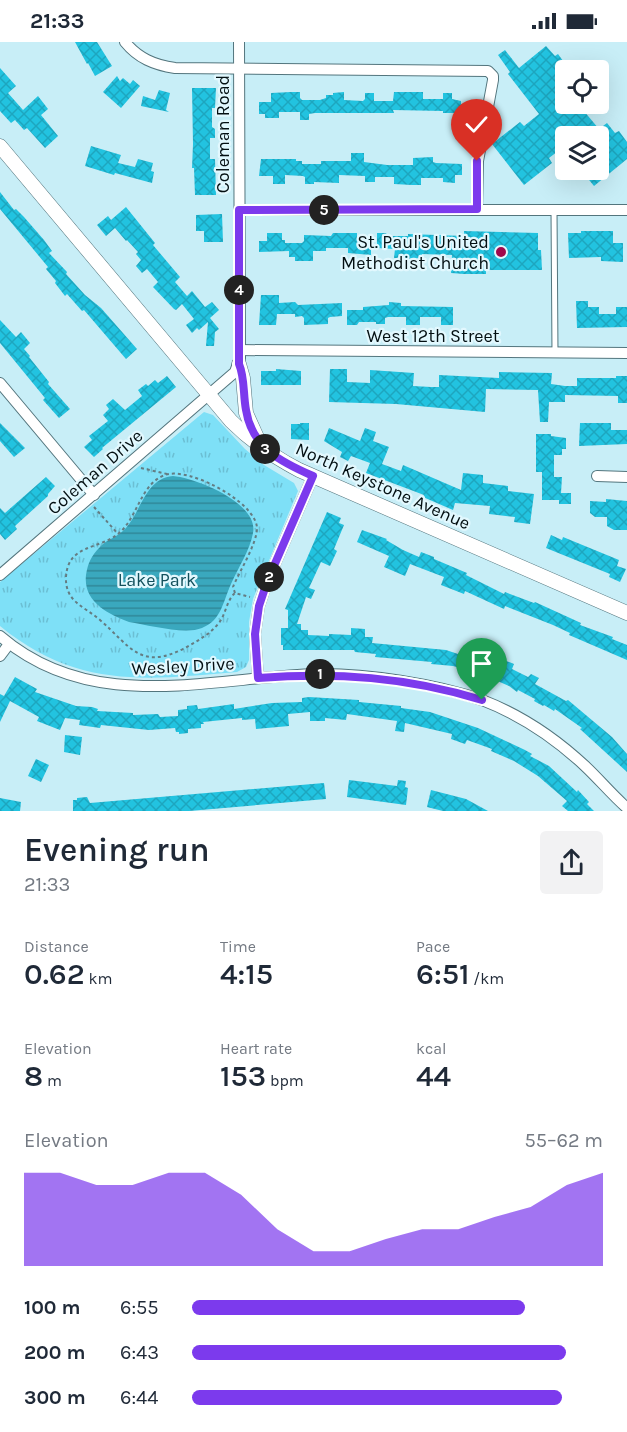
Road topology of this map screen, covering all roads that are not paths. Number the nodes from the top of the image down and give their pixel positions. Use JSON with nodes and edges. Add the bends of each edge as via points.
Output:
{"nodes":[{"id":1,"x":124,"y":42,"type":"edge"},
{"id":2,"x":239,"y":42,"type":"edge"},
{"id":3,"x":239,"y":69,"type":"junction"},
{"id":4,"x":0,"y":146,"type":"edge"},
{"id":5,"x":477,"y":209,"type":"junction"},
{"id":6,"x":239,"y":210,"type":"junction"},
{"id":7,"x":554,"y":210,"type":"junction"},
{"id":8,"x":627,"y":210,"type":"edge"},
{"id":9,"x":555,"y":353,"type":"junction"},
{"id":10,"x":627,"y":353,"type":"edge"},
{"id":11,"x":239,"y":357,"type":"junction"},
{"id":12,"x":0,"y":383,"type":"edge"},
{"id":13,"x":210,"y":393,"type":"junction"},
{"id":14,"x":261,"y":446,"type":"junction"},
{"id":15,"x":313,"y":476,"type":"junction"},
{"id":16,"x":597,"y":476,"type":"dead end"},
{"id":17,"x":627,"y":477,"type":"edge"},
{"id":18,"x":94,"y":500,"type":"junction"},
{"id":19,"x":0,"y":574,"type":"edge"},
{"id":20,"x":627,"y":613,"type":"edge"},
{"id":21,"x":0,"y":636,"type":"edge"},
{"id":22,"x":9,"y":644,"type":"junction"},
{"id":23,"x":0,"y":656,"type":"edge"},
{"id":24,"x":258,"y":678,"type":"junction"},
{"id":25,"x":627,"y":808,"type":"edge"}],
"edges":[{"from":1,"to":3,"type":"street","via":[[147,61],[165,67]]},
{"from":2,"to":3,"type":"street","name":"Coleman Road"},
{"from":3,"to":5,"type":"street","via":[[488,71],[493,80],[477,161]]},
{"from":3,"to":6,"type":"street","name":"Coleman Road"},
{"from":4,"to":13,"type":"street","name":"North Keystone Avenue"},
{"from":5,"to":6,"type":"street"},
{"from":5,"to":7,"type":"street"},
{"from":6,"to":11,"type":"street","name":"Coleman Road"},
{"from":7,"to":8,"type":"street"},
{"from":7,"to":9,"type":"lane"},
{"from":9,"to":10,"type":"street","name":"West 12th Street"},
{"from":9,"to":11,"type":"street","name":"West 12th Street"},
{"from":11,"to":13,"type":"street","via":[[231,377]]},
{"from":11,"to":14,"type":"street","via":[[246,413]]},
{"from":12,"to":18,"type":"street"},
{"from":13,"to":14,"type":"street","name":"North Keystone Avenue","via":[[247,437]]},
{"from":13,"to":18,"type":"street","name":"Coleman Drive"},
{"from":14,"to":15,"type":"street","name":"North Keystone Avenue"},
{"from":15,"to":20,"type":"street","name":"North Keystone Avenue"},
{"from":15,"to":24,"type":"street","via":[[260,600],[255,634]]},
{"from":16,"to":17,"type":"street"},
{"from":18,"to":19,"type":"street","name":"Coleman Drive"},
{"from":21,"to":22,"type":"street","name":"Wesley Drive"},
{"from":22,"to":23,"type":"street"},
{"from":22,"to":24,"type":"street","name":"Wesley Drive","via":[[70,674],[121,686],[165,687]]},
{"from":24,"to":25,"type":"street","name":"Wesley Drive","via":[[320,674],[368,678],[437,687],[482,700],[548,735]]}]}
